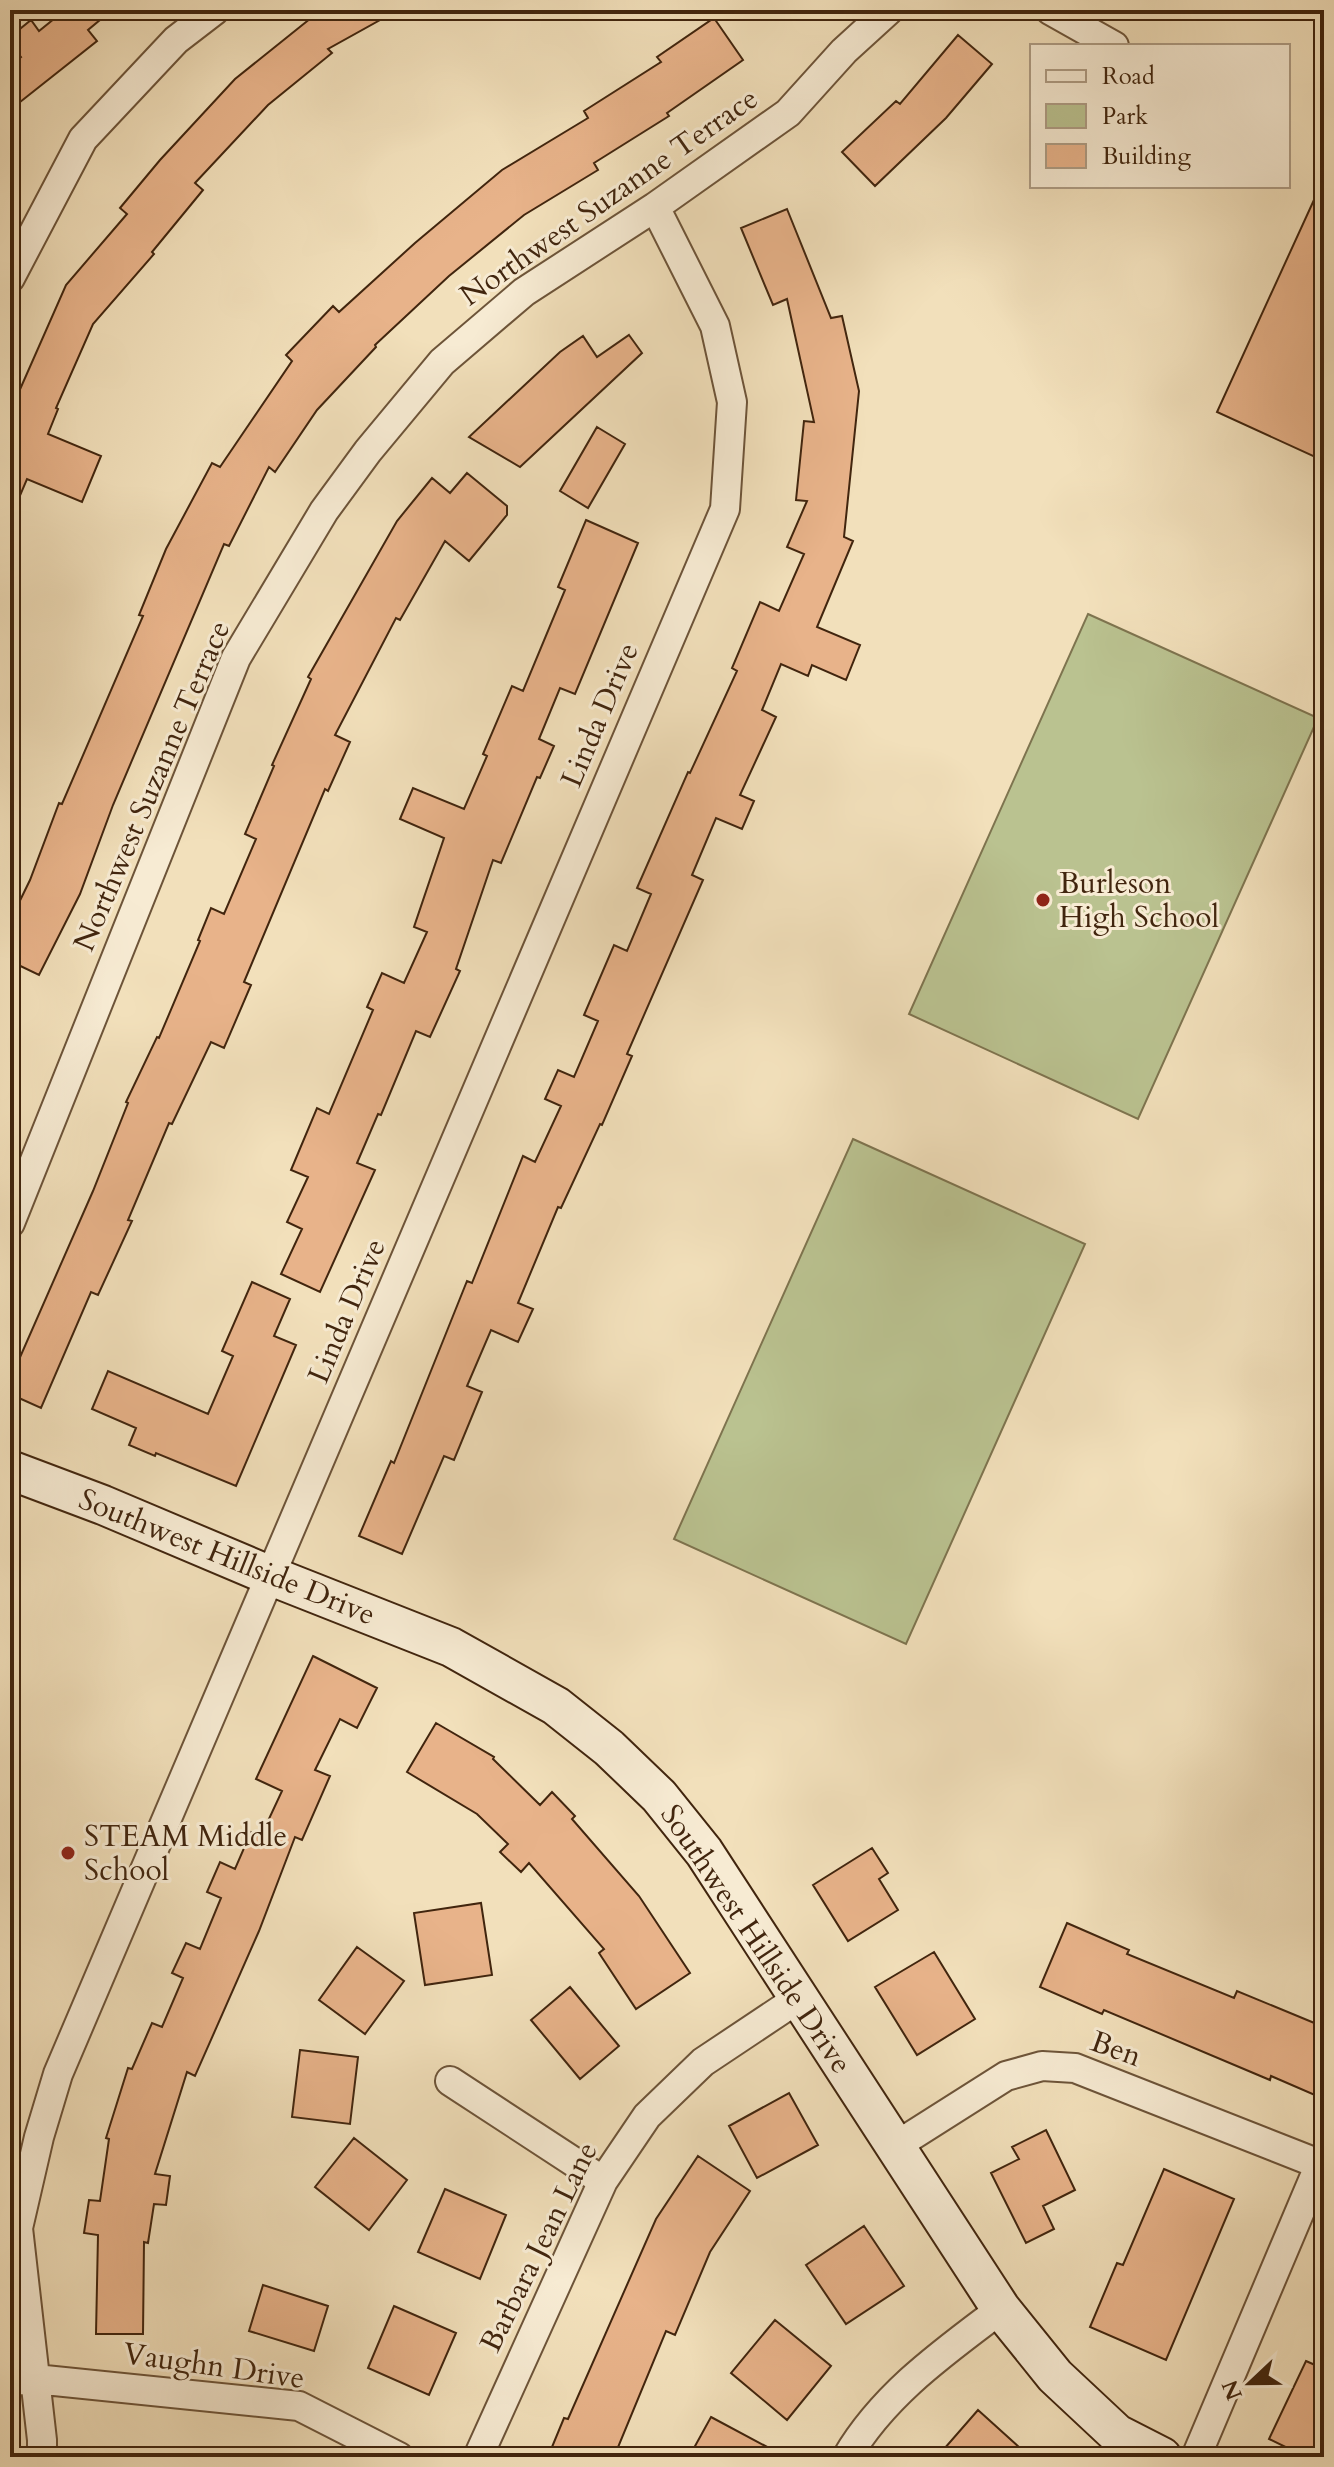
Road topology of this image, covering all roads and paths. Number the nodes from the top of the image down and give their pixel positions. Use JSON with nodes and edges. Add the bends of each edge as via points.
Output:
{"nodes":[{"id":1,"x":215,"y":10,"type":"edge"},
{"id":2,"x":889,"y":10,"type":"edge"},
{"id":3,"x":1050,"y":10,"type":"edge"},
{"id":4,"x":1110,"y":44,"type":"edge"},
{"id":5,"x":655,"y":207,"type":"junction"},
{"id":6,"x":10,"y":278,"type":"edge"},
{"id":7,"x":10,"y":1223,"type":"edge"},
{"id":8,"x":10,"y":1470,"type":"edge"},
{"id":9,"x":271,"y":1576,"type":"junction"},
{"id":10,"x":799,"y":1998,"type":"junction"},
{"id":11,"x":450,"y":2081,"type":"dead end"},
{"id":12,"x":894,"y":2147,"type":"junction"},
{"id":13,"x":1322,"y":2165,"type":"edge"},
{"id":14,"x":603,"y":2181,"type":"junction"},
{"id":15,"x":1001,"y":2309,"type":"junction"},
{"id":16,"x":22,"y":2380,"type":"edge"},
{"id":17,"x":42,"y":2457,"type":"edge"},
{"id":18,"x":399,"y":2457,"type":"edge"},
{"id":19,"x":478,"y":2457,"type":"edge"},
{"id":20,"x":847,"y":2457,"type":"edge"},
{"id":21,"x":1162,"y":2457,"type":"edge"},
{"id":22,"x":1196,"y":2457,"type":"edge"}],
"edges":[{"from":1,"to":6,"type":"street","via":[[176,40],[83,139]]},
{"from":2,"to":5,"type":"street","name":"Northwest Suzanne Terrace","via":[[788,113]]},
{"from":3,"to":4,"type":"street"},
{"from":5,"to":7,"type":"street","name":"Northwest Suzanne Terrace","via":[[524,292],[442,362],[324,511],[236,658]]},
{"from":5,"to":9,"type":"street","name":"Linda Drive","via":[[715,326],[732,402],[725,509]]},
{"from":8,"to":9,"type":"street","name":"Southwest Hillside Drive"},
{"from":9,"to":10,"type":"street","name":"Southwest Hillside Drive","via":[[451,1647],[556,1706],[659,1796],[681,1822]]},
{"from":9,"to":16,"type":"street","name":"Linda Drive","via":[[54,2086],[18,2228]]},
{"from":10,"to":12,"type":"street","name":"Southwest Hillside Drive"},
{"from":10,"to":14,"type":"street","name":"Barbara Jean Lane","via":[[683,2079],[647,2116]]},
{"from":11,"to":14,"type":"street"},
{"from":12,"to":13,"type":"street","name":"Ben","via":[[1006,2076],[1042,2066],[1075,2068]]},
{"from":12,"to":15,"type":"street","name":"Southwest Hillside Drive"},
{"from":13,"to":22,"type":"street"},
{"from":14,"to":19,"type":"street","name":"Barbara Jean Lane"},
{"from":15,"to":20,"type":"street","via":[[922,2368]]},
{"from":15,"to":21,"type":"street","name":"Southwest Hillside Drive","via":[[1055,2376],[1117,2434]]},
{"from":16,"to":17,"type":"street","name":"Linda Drive"},
{"from":16,"to":18,"type":"street","name":"Vaughn Drive","via":[[299,2406]]}]}
